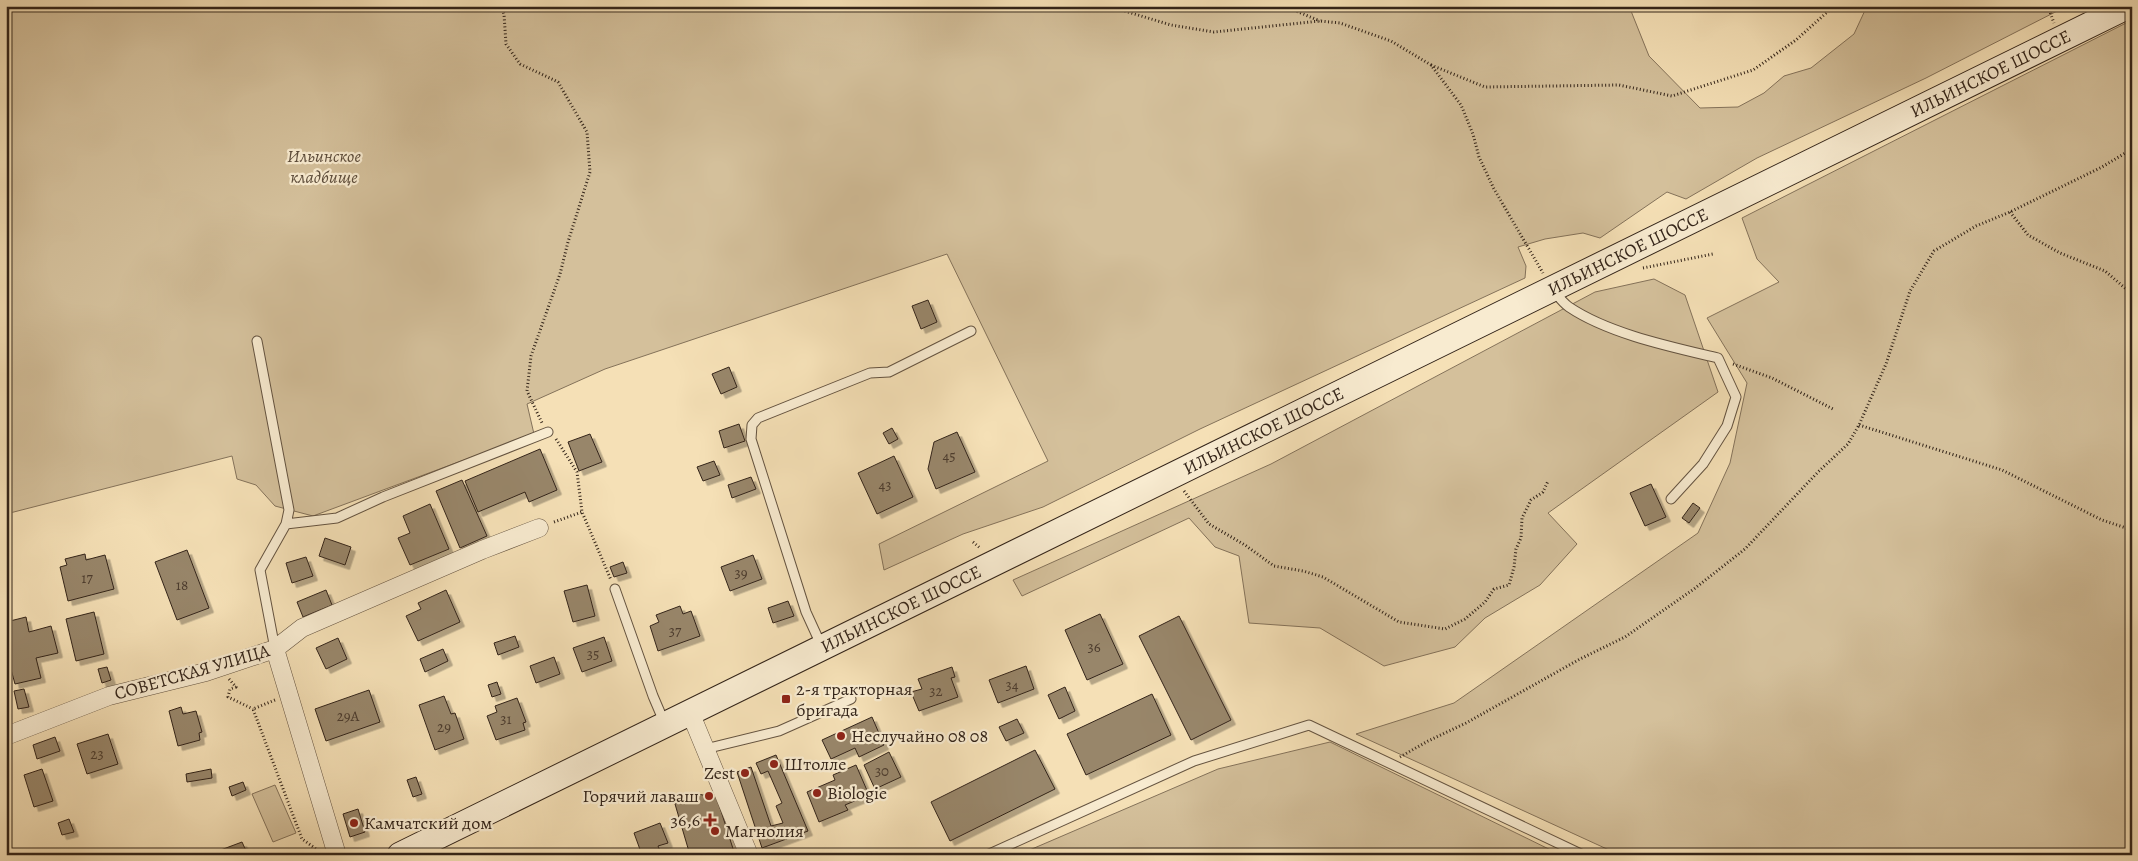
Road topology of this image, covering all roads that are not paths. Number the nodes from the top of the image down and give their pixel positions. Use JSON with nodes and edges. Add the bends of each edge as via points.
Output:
{"nodes":[{"id":1,"x":2128,"y":6,"type":"edge"},
{"id":2,"x":1552,"y":289,"type":"junction"},
{"id":3,"x":971,"y":331,"type":"dead end"},
{"id":4,"x":257,"y":341,"type":"dead end"},
{"id":5,"x":548,"y":432,"type":"road end"},
{"id":6,"x":1671,"y":499,"type":"dead end"},
{"id":7,"x":286,"y":524,"type":"junction"},
{"id":8,"x":539,"y":528,"type":"road end"},
{"id":9,"x":615,"y":589,"type":"road end"},
{"id":10,"x":822,"y":647,"type":"junction"},
{"id":11,"x":275,"y":649,"type":"junction"},
{"id":12,"x":851,"y":699,"type":"dead end"},
{"id":13,"x":690,"y":712,"type":"junction"},
{"id":14,"x":666,"y":724,"type":"junction"},
{"id":15,"x":6,"y":736,"type":"edge"},
{"id":16,"x":705,"y":749,"type":"junction"},
{"id":17,"x":337,"y":855,"type":"edge"},
{"id":18,"x":400,"y":855,"type":"edge"},
{"id":19,"x":749,"y":855,"type":"edge"},
{"id":20,"x":986,"y":855,"type":"edge"},
{"id":21,"x":1583,"y":855,"type":"edge"}],
"edges":[{"from":1,"to":2,"type":"main road","name":"ИЛЬИНСКОЕ ШОССЕ"},
{"from":2,"to":6,"type":"lane","via":[[1568,306],[1598,323],[1718,358],[1736,398],[1727,426],[1703,464]]},
{"from":2,"to":10,"type":"main road","name":"ИЛЬИНСКОЕ ШОССЕ"},
{"from":3,"to":10,"type":"lane","via":[[889,372],[870,373],[758,418],[752,425],[751,439],[809,621]]},
{"from":4,"to":7,"type":"lane","via":[[289,510]]},
{"from":5,"to":7,"type":"lane","via":[[337,518]]},
{"from":7,"to":11,"type":"lane","via":[[260,570]]},
{"from":8,"to":11,"type":"street","name":"СОВЕТСКАЯ УЛИЦА","via":[[302,628]]},
{"from":9,"to":14,"type":"lane"},
{"from":10,"to":13,"type":"main road","name":"ИЛЬИНСКОЕ ШОССЕ"},
{"from":11,"to":15,"type":"street","name":"СОВЕТСКАЯ УЛИЦА","via":[[110,696]]},
{"from":11,"to":17,"type":"street"},
{"from":12,"to":16,"type":"lane","via":[[779,731]]},
{"from":13,"to":14,"type":"main road","name":"ИЛЬИНСКОЕ ШОССЕ"},
{"from":13,"to":16,"type":"street"},
{"from":14,"to":18,"type":"main road","name":"ИЛЬИНСКОЕ ШОССЕ"},
{"from":16,"to":19,"type":"street"},
{"from":20,"to":21,"type":"lane","via":[[1194,761],[1309,725]]}]}
